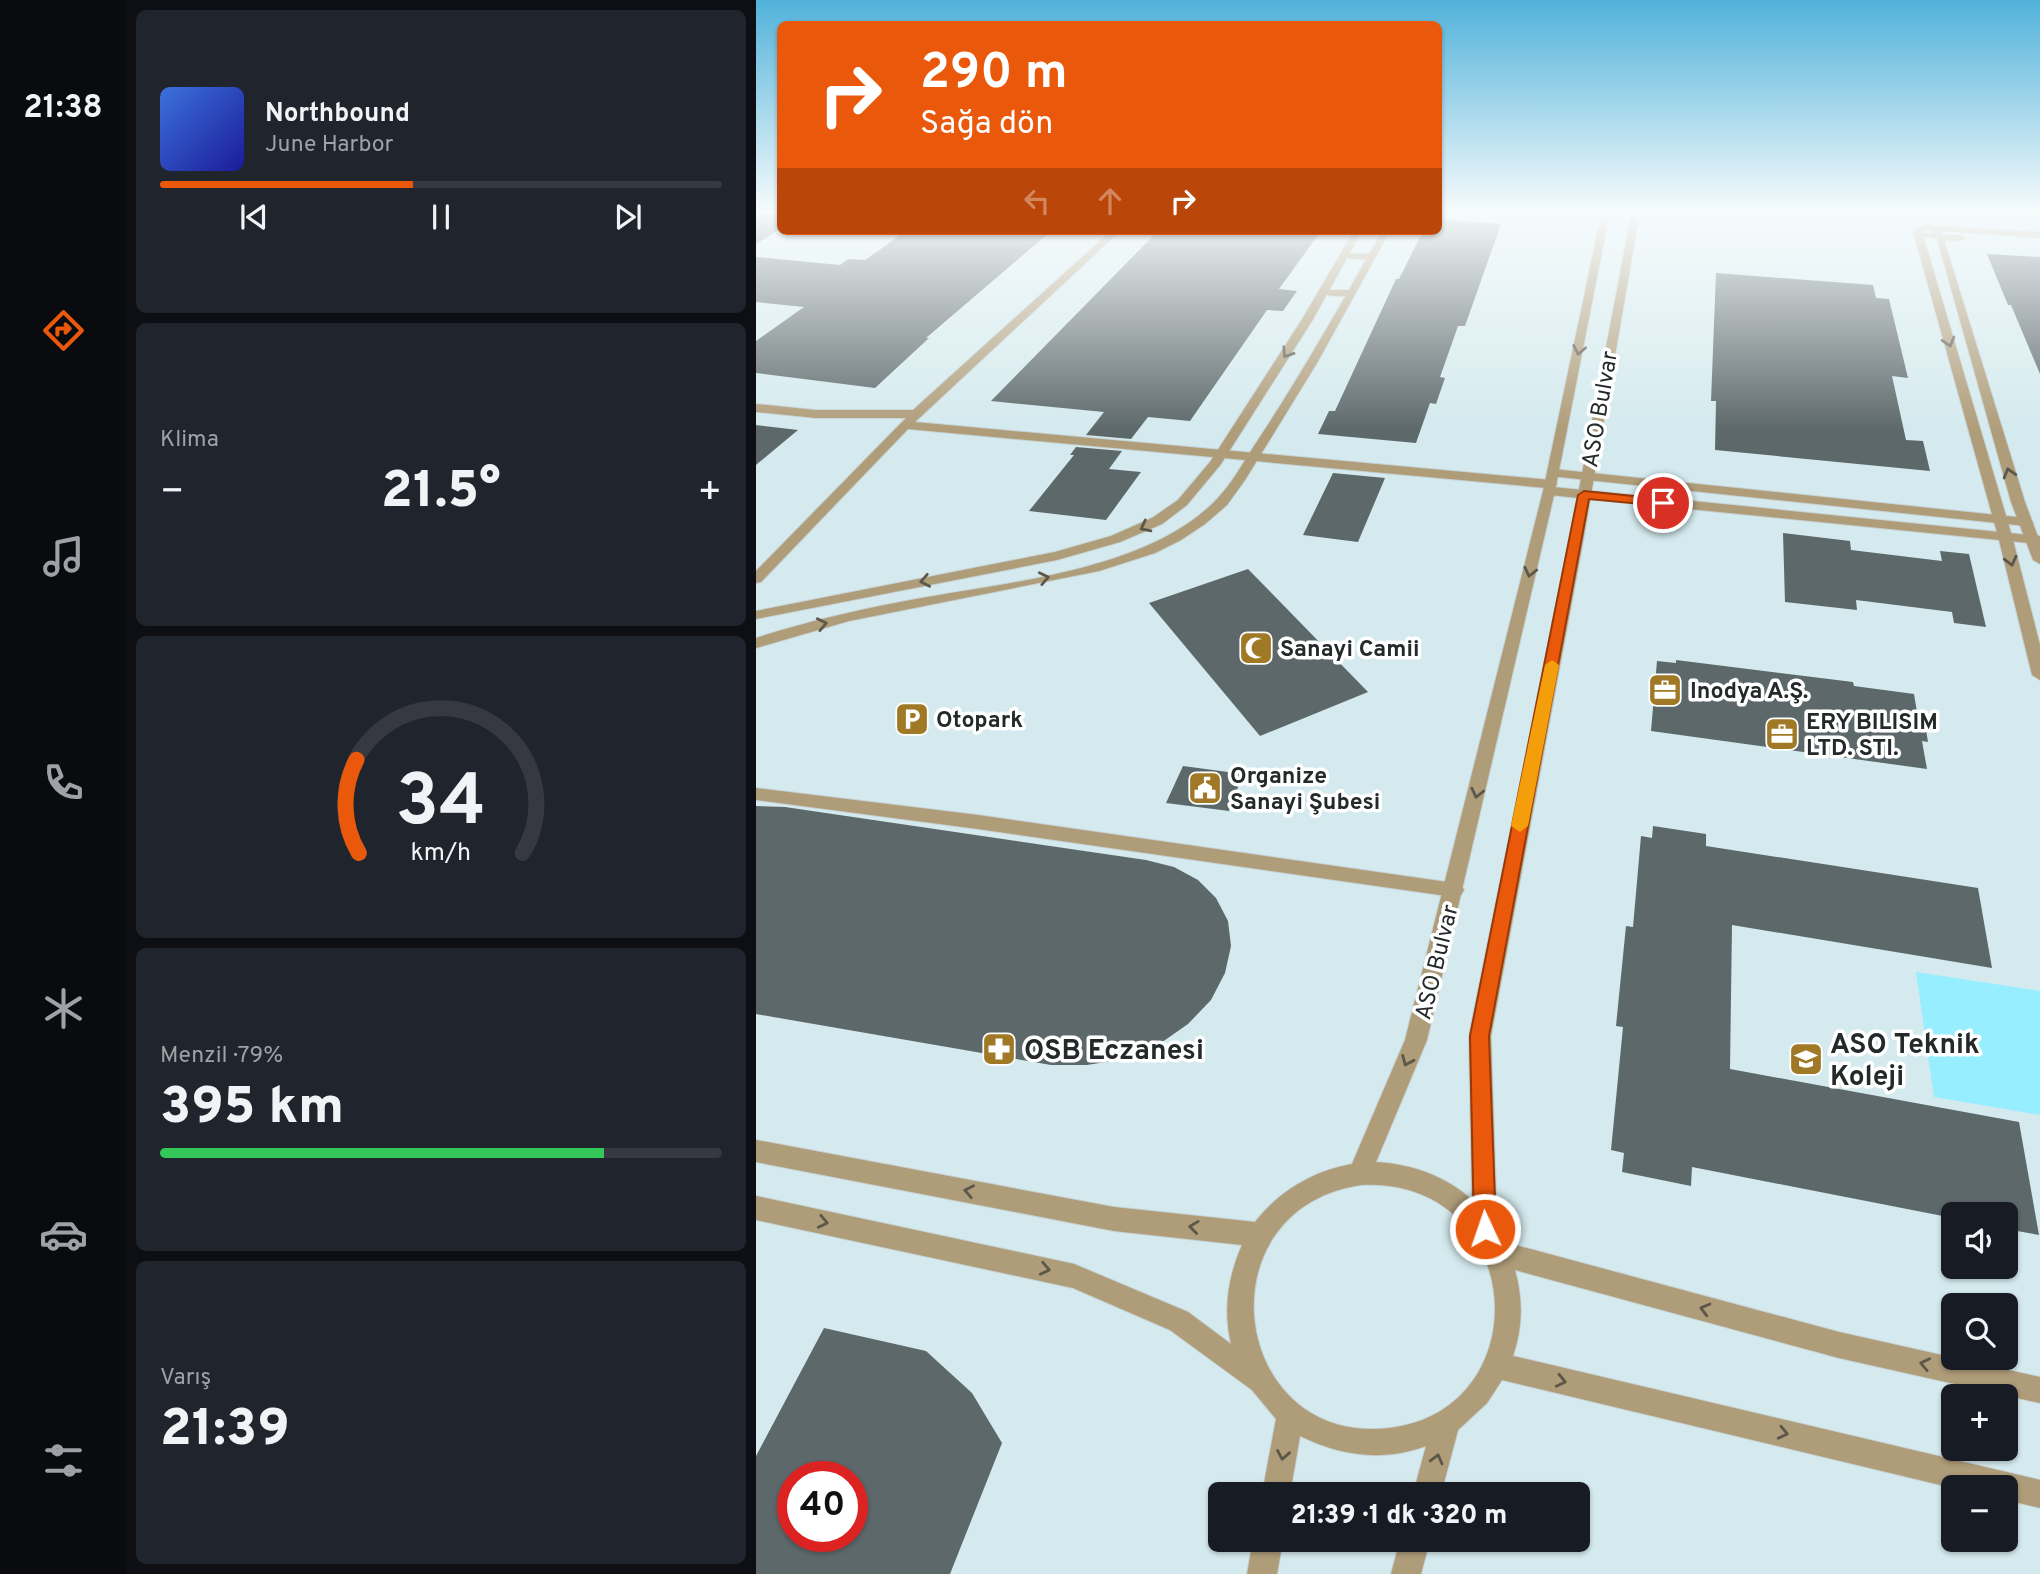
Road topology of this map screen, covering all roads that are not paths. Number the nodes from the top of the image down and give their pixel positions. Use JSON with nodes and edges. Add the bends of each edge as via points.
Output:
{"nodes":[{"id":1,"x":1058,"y":284,"type":"edge"},
{"id":2,"x":1329,"y":284,"type":"edge"},
{"id":3,"x":1356,"y":284,"type":"edge"},
{"id":4,"x":1591,"y":284,"type":"edge"},
{"id":5,"x":1617,"y":284,"type":"edge"},
{"id":6,"x":1932,"y":284,"type":"edge"},
{"id":7,"x":1954,"y":284,"type":"edge"},
{"id":8,"x":1325,"y":292,"type":"junction"},
{"id":9,"x":1351,"y":293,"type":"junction"},
{"id":10,"x":756,"y":408,"type":"edge"},
{"id":11,"x":916,"y":414,"type":"junction"},
{"id":12,"x":907,"y":425,"type":"junction"},
{"id":13,"x":1223,"y":452,"type":"junction"},
{"id":14,"x":1253,"y":456,"type":"junction"},
{"id":15,"x":1587,"y":477,"type":"junction"},
{"id":16,"x":1551,"y":483,"type":"junction"},
{"id":17,"x":1584,"y":495,"type":"junction"},
{"id":18,"x":1999,"y":519,"type":"junction"},
{"id":19,"x":2025,"y":522,"type":"junction"},
{"id":20,"x":2005,"y":536,"type":"junction"},
{"id":21,"x":2036,"y":539,"type":"edge"},
{"id":22,"x":2040,"y":560,"type":"edge"},
{"id":23,"x":756,"y":579,"type":"edge"},
{"id":24,"x":756,"y":615,"type":"edge"},
{"id":25,"x":756,"y":643,"type":"edge"},
{"id":26,"x":2040,"y":675,"type":"edge"},
{"id":27,"x":756,"y":794,"type":"edge"},
{"id":28,"x":1454,"y":890,"type":"junction"},
{"id":29,"x":756,"y":1151,"type":"edge"},
{"id":30,"x":1360,"y":1172,"type":"junction"},
{"id":31,"x":756,"y":1208,"type":"edge"},
{"id":32,"x":1485,"y":1229,"type":"junction"},
{"id":33,"x":1262,"y":1235,"type":"junction"},
{"id":34,"x":1498,"y":1253,"type":"junction"},
{"id":35,"x":1495,"y":1366,"type":"junction"},
{"id":36,"x":1260,"y":1381,"type":"junction"},
{"id":37,"x":2040,"y":1390,"type":"edge"},
{"id":38,"x":1290,"y":1416,"type":"junction"},
{"id":39,"x":1446,"y":1423,"type":"junction"},
{"id":40,"x":1278,"y":1482,"type":"edge"},
{"id":41,"x":1430,"y":1482,"type":"edge"},
{"id":42,"x":2040,"y":1494,"type":"edge"},
{"id":43,"x":1266,"y":1552,"type":"edge"},
{"id":44,"x":1412,"y":1552,"type":"edge"},
{"id":45,"x":1262,"y":1574,"type":"edge"},
{"id":46,"x":1406,"y":1574,"type":"edge"}],
"edges":[{"from":1,"to":11,"type":"street"},
{"from":2,"to":8,"type":"street"},
{"from":3,"to":9,"type":"street"},
{"from":4,"to":16,"type":"street","name":"ASO Bulvar","one_way":true},
{"from":5,"to":15,"type":"street","name":"ASO Bulvar"},
{"from":6,"to":18,"type":"street","one_way":true},
{"from":19,"to":7,"type":"street","one_way":true},
{"from":8,"to":9,"type":"street"},
{"from":8,"to":13,"type":"street","one_way":true},
{"from":9,"to":14,"type":"street","via":[[1298,390]]},
{"from":10,"to":11,"type":"street","via":[[816,414]]},
{"from":11,"to":12,"type":"street"},
{"from":12,"to":13,"type":"street"},
{"from":12,"to":23,"type":"street"},
{"from":13,"to":14,"type":"street"},
{"from":13,"to":24,"type":"street","one_way":true,"via":[[1184,500],[1134,533],[1057,556]]},
{"from":14,"to":16,"type":"street"},
{"from":25,"to":14,"type":"street","one_way":true,"via":[[810,626],[1075,572],[1145,552],[1179,536],[1211,512]]},
{"from":15,"to":16,"type":"street"},
{"from":15,"to":17,"type":"street","name":"ASO Bulvar"},
{"from":15,"to":18,"type":"street"},
{"from":16,"to":17,"type":"street"},
{"from":16,"to":28,"type":"street","name":"ASO Bulvar","one_way":true},
{"from":17,"to":20,"type":"street"},
{"from":17,"to":32,"type":"street","name":"ASO Bulvar","via":[[1479,1036]]},
{"from":18,"to":19,"type":"street"},
{"from":18,"to":20,"type":"street"},
{"from":19,"to":21,"type":"street"},
{"from":20,"to":21,"type":"street"},
{"from":20,"to":26,"type":"street","one_way":true},
{"from":21,"to":22,"type":"street"},
{"from":27,"to":28,"type":"street"},
{"from":28,"to":30,"type":"street","name":"ASO Bulvar","one_way":true,"via":[[1416,1040]]},
{"from":33,"to":29,"type":"street","one_way":true,"via":[[1114,1219]]},
{"from":30,"to":32,"type":"street","via":[[1407,1175],[1451,1194]]},
{"from":30,"to":33,"type":"street","via":[[1304,1192]]},
{"from":31,"to":36,"type":"street","one_way":true,"via":[[1074,1276],[1179,1321]]},
{"from":32,"to":34,"type":"street"},
{"from":33,"to":36,"type":"street","via":[[1237,1308]]},
{"from":34,"to":35,"type":"street","via":[[1507,1289],[1507,1328]]},
{"from":37,"to":34,"type":"street","one_way":true,"via":[[1839,1345]]},
{"from":35,"to":39,"type":"street","via":[[1475,1397]]},
{"from":35,"to":42,"type":"street","one_way":true},
{"from":36,"to":38,"type":"street"},
{"from":38,"to":39,"type":"street","via":[[1326,1437],[1366,1445],[1408,1440]]},
{"from":38,"to":40,"type":"street","one_way":true},
{"from":41,"to":39,"type":"street","one_way":true},
{"from":43,"to":45,"type":"street"},
{"from":44,"to":46,"type":"street"}]}
